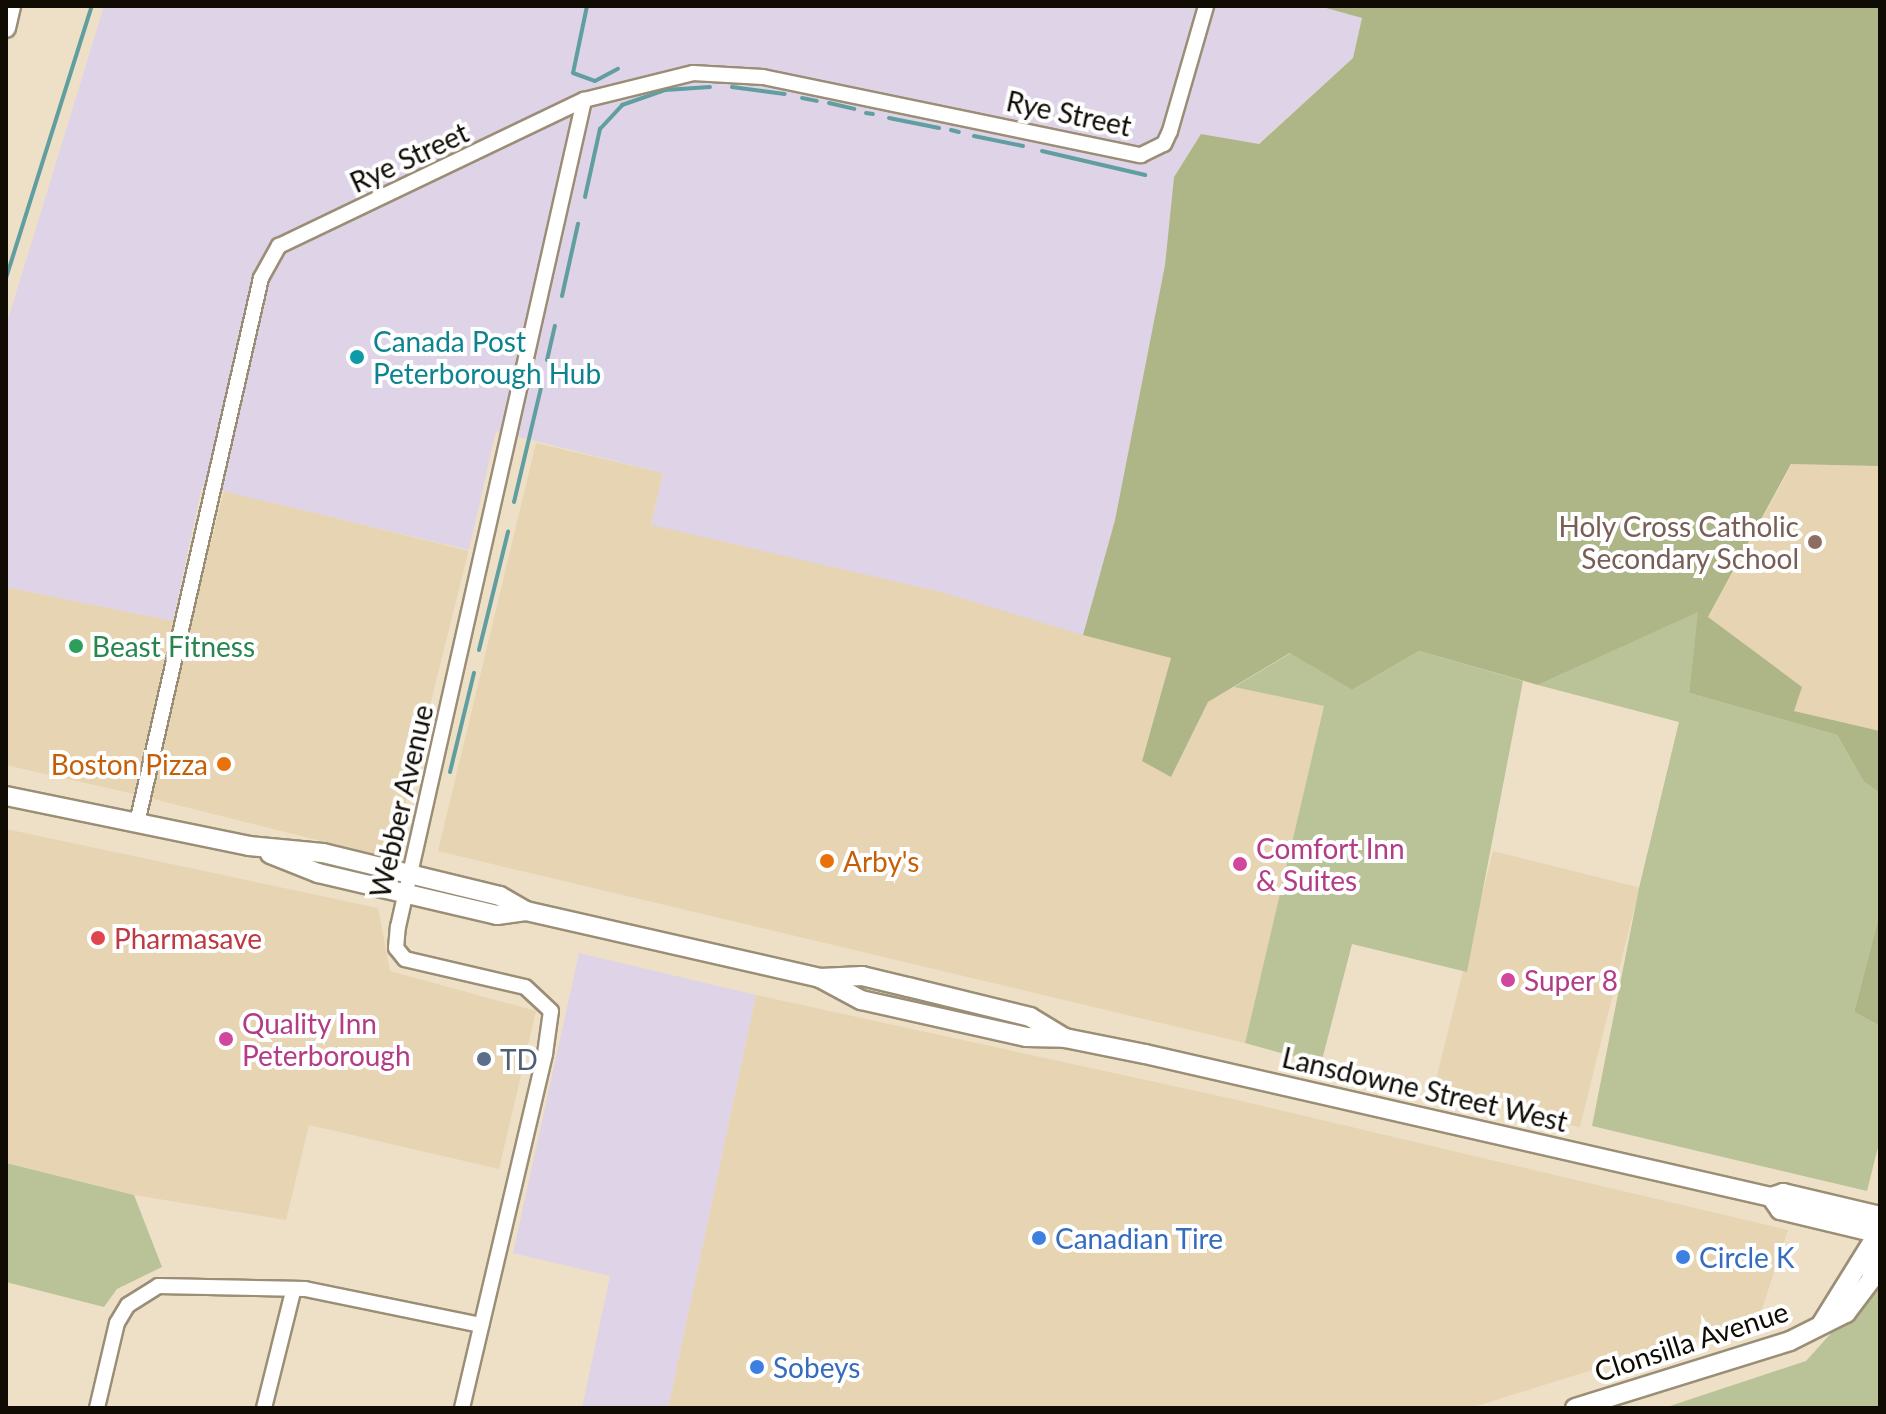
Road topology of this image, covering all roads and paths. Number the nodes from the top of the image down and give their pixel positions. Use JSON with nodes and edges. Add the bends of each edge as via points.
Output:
{"nodes":[{"id":1,"x":11,"y":6,"type":"edge"},
{"id":2,"x":1206,"y":6,"type":"edge"},
{"id":3,"x":6,"y":28,"type":"edge"},
{"id":4,"x":584,"y":100,"type":"junction"},
{"id":5,"x":6,"y":796,"type":"edge"},
{"id":6,"x":137,"y":823,"type":"junction"},
{"id":7,"x":249,"y":846,"type":"junction"},
{"id":8,"x":410,"y":874,"type":"junction"},
{"id":9,"x":406,"y":894,"type":"junction"},
{"id":10,"x":526,"y":911,"type":"junction"},
{"id":11,"x":1880,"y":1227,"type":"edge"},
{"id":12,"x":293,"y":1292,"type":"junction"},
{"id":13,"x":481,"y":1325,"type":"junction"},
{"id":14,"x":97,"y":1408,"type":"edge"},
{"id":15,"x":264,"y":1408,"type":"edge"},
{"id":16,"x":462,"y":1408,"type":"edge"},
{"id":17,"x":1575,"y":1408,"type":"edge"}],
"edges":[{"from":1,"to":3,"type":"main road"},
{"from":2,"to":4,"type":"street","name":"Rye Street","via":[[1170,131],[1164,144],[1141,155],[763,77],[693,73]]},
{"from":4,"to":6,"type":"street","name":"Rye Street","via":[[279,246],[261,278]]},
{"from":4,"to":8,"type":"street","name":"Webber Avenue"},
{"from":5,"to":6,"type":"main road","name":"Lansdowne Street West"},
{"from":6,"to":7,"type":"main road","name":"Lansdowne Street West"},
{"from":7,"to":8,"type":"main road","name":"Lansdowne Street West","via":[[323,853]]},
{"from":7,"to":9,"type":"main road","name":"Lansdowne Street West","via":[[318,873]]},
{"from":8,"to":9,"type":"street","name":"Webber Avenue"},
{"from":8,"to":10,"type":"main road","name":"Lansdowne Street West","via":[[500,896]]},
{"from":9,"to":10,"type":"main road","name":"Lansdowne Street West","via":[[497,915]]},
{"from":9,"to":13,"type":"street","name":"Webber Avenue","via":[[396,948],[405,959],[525,987],[551,1011]]},
{"from":10,"to":11,"type":"main road","name":"Lansdowne Street West","via":[[820,978],[861,1000],[1026,1037],[1065,1038],[1771,1197],[1783,1193]]},
{"from":11,"to":17,"type":"main road","name":"Clonsilla Avenue","via":[[1879,1258],[1860,1298],[1846,1313],[1790,1341]]},
{"from":12,"to":13,"type":"street","via":[[305,1289]]},
{"from":12,"to":14,"type":"street","via":[[158,1286],[128,1305],[117,1323]]},
{"from":12,"to":15,"type":"street"},
{"from":13,"to":16,"type":"street","name":"Webber Avenue"}]}
